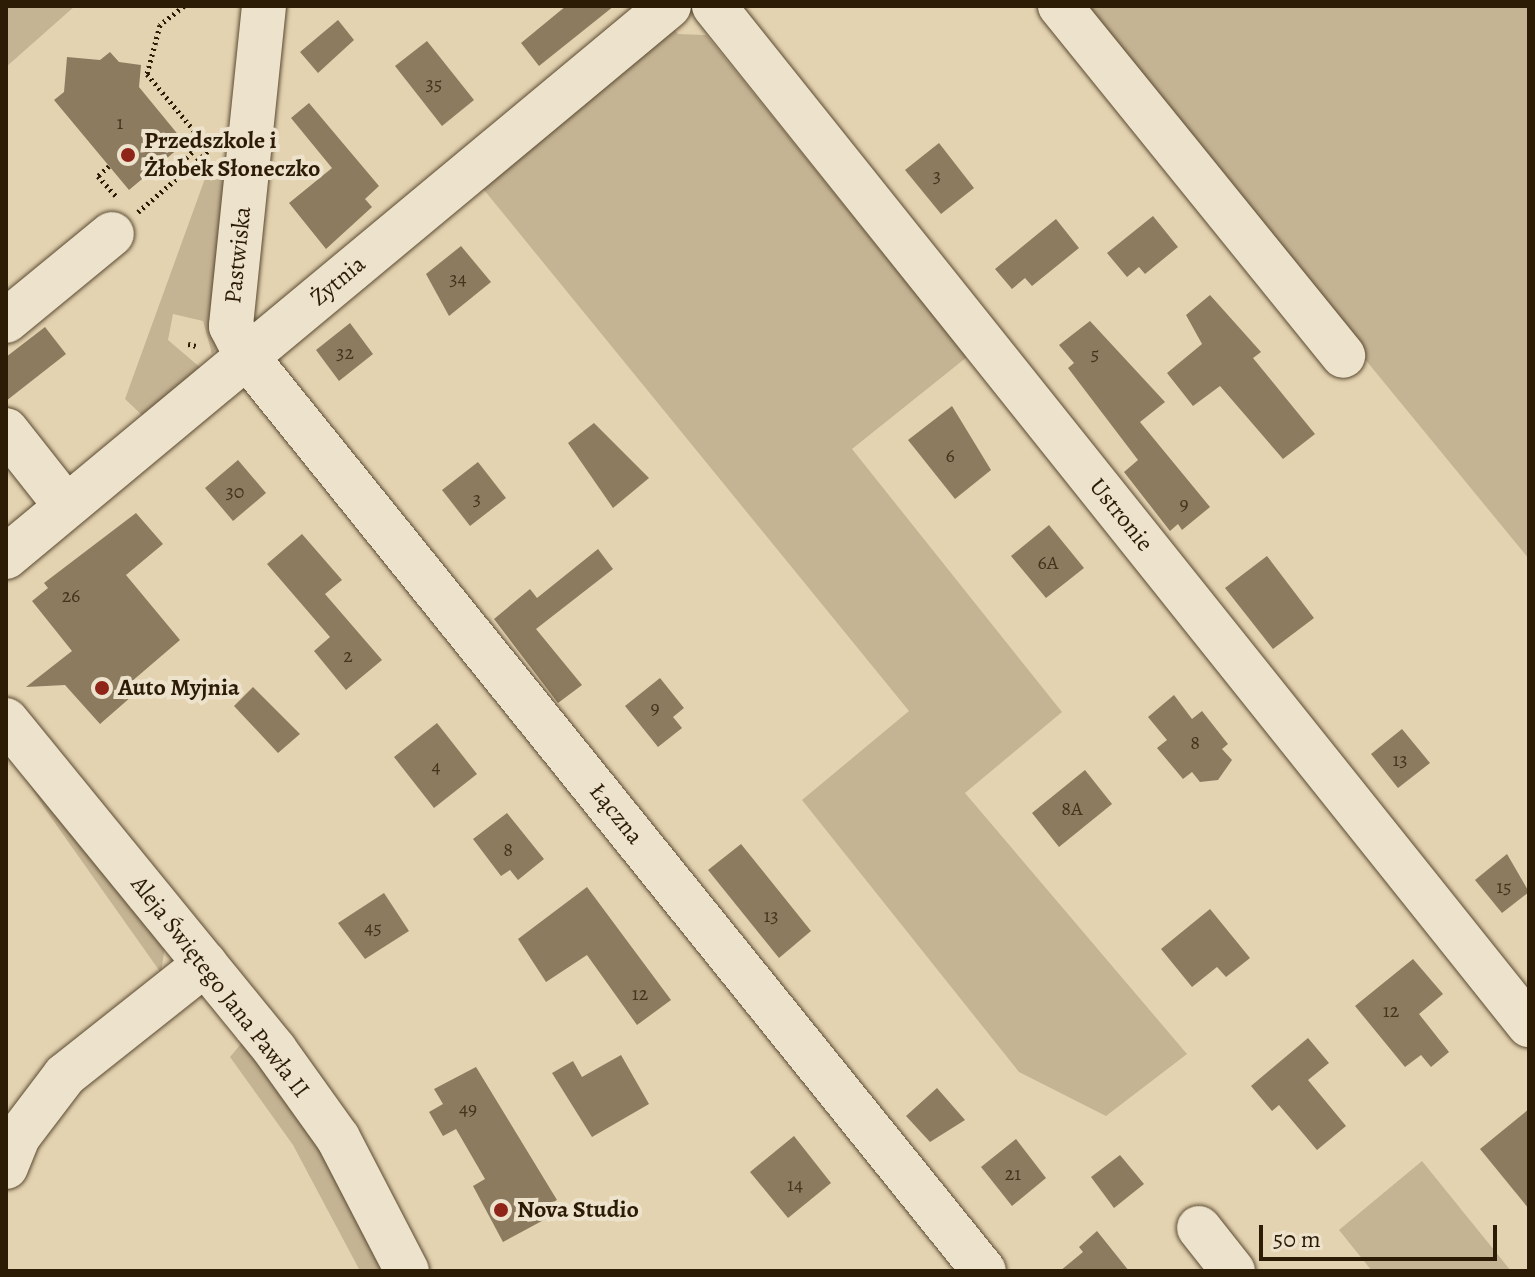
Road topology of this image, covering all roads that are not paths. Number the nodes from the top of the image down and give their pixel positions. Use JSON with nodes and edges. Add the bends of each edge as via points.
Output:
{"nodes":[{"id":1,"x":264,"y":6,"type":"edge"},
{"id":2,"x":669,"y":6,"type":"edge"},
{"id":3,"x":714,"y":6,"type":"edge"},
{"id":4,"x":1060,"y":6,"type":"edge"},
{"id":5,"x":112,"y":234,"type":"dead end"},
{"id":6,"x":6,"y":321,"type":"edge"},
{"id":7,"x":1343,"y":356,"type":"dead end"},
{"id":8,"x":247,"y":357,"type":"junction"},
{"id":9,"x":6,"y":430,"type":"edge"},
{"id":10,"x":66,"y":506,"type":"junction"},
{"id":11,"x":6,"y":557,"type":"edge"},
{"id":12,"x":6,"y":720,"type":"edge"},
{"id":13,"x":205,"y":964,"type":"junction"},
{"id":14,"x":1529,"y":1025,"type":"edge"},
{"id":15,"x":6,"y":1167,"type":"edge"},
{"id":16,"x":1199,"y":1228,"type":"dead end"},
{"id":17,"x":407,"y":1271,"type":"edge"},
{"id":18,"x":984,"y":1271,"type":"edge"},
{"id":19,"x":1233,"y":1271,"type":"edge"}],
"edges":[{"from":1,"to":8,"type":"street","name":"Pastwiska","via":[[230,148],[231,326]]},
{"from":2,"to":8,"type":"street","name":"Żytnia"},
{"from":3,"to":14,"type":"street","name":"Ustronie"},
{"from":4,"to":7,"type":"street"},
{"from":5,"to":6,"type":"street"},
{"from":8,"to":10,"type":"street","name":"Żytnia"},
{"from":8,"to":18,"type":"street","name":"Łączna"},
{"from":9,"to":10,"type":"street"},
{"from":10,"to":11,"type":"street","name":"Żytnia"},
{"from":12,"to":13,"type":"street","name":"Aleja Świętego Jana Pawła II"},
{"from":13,"to":15,"type":"street","via":[[65,1075],[18,1137]]},
{"from":13,"to":17,"type":"street","name":"Aleja Świętego Jana Pawła II","via":[[338,1138]]},
{"from":16,"to":19,"type":"street"}]}
